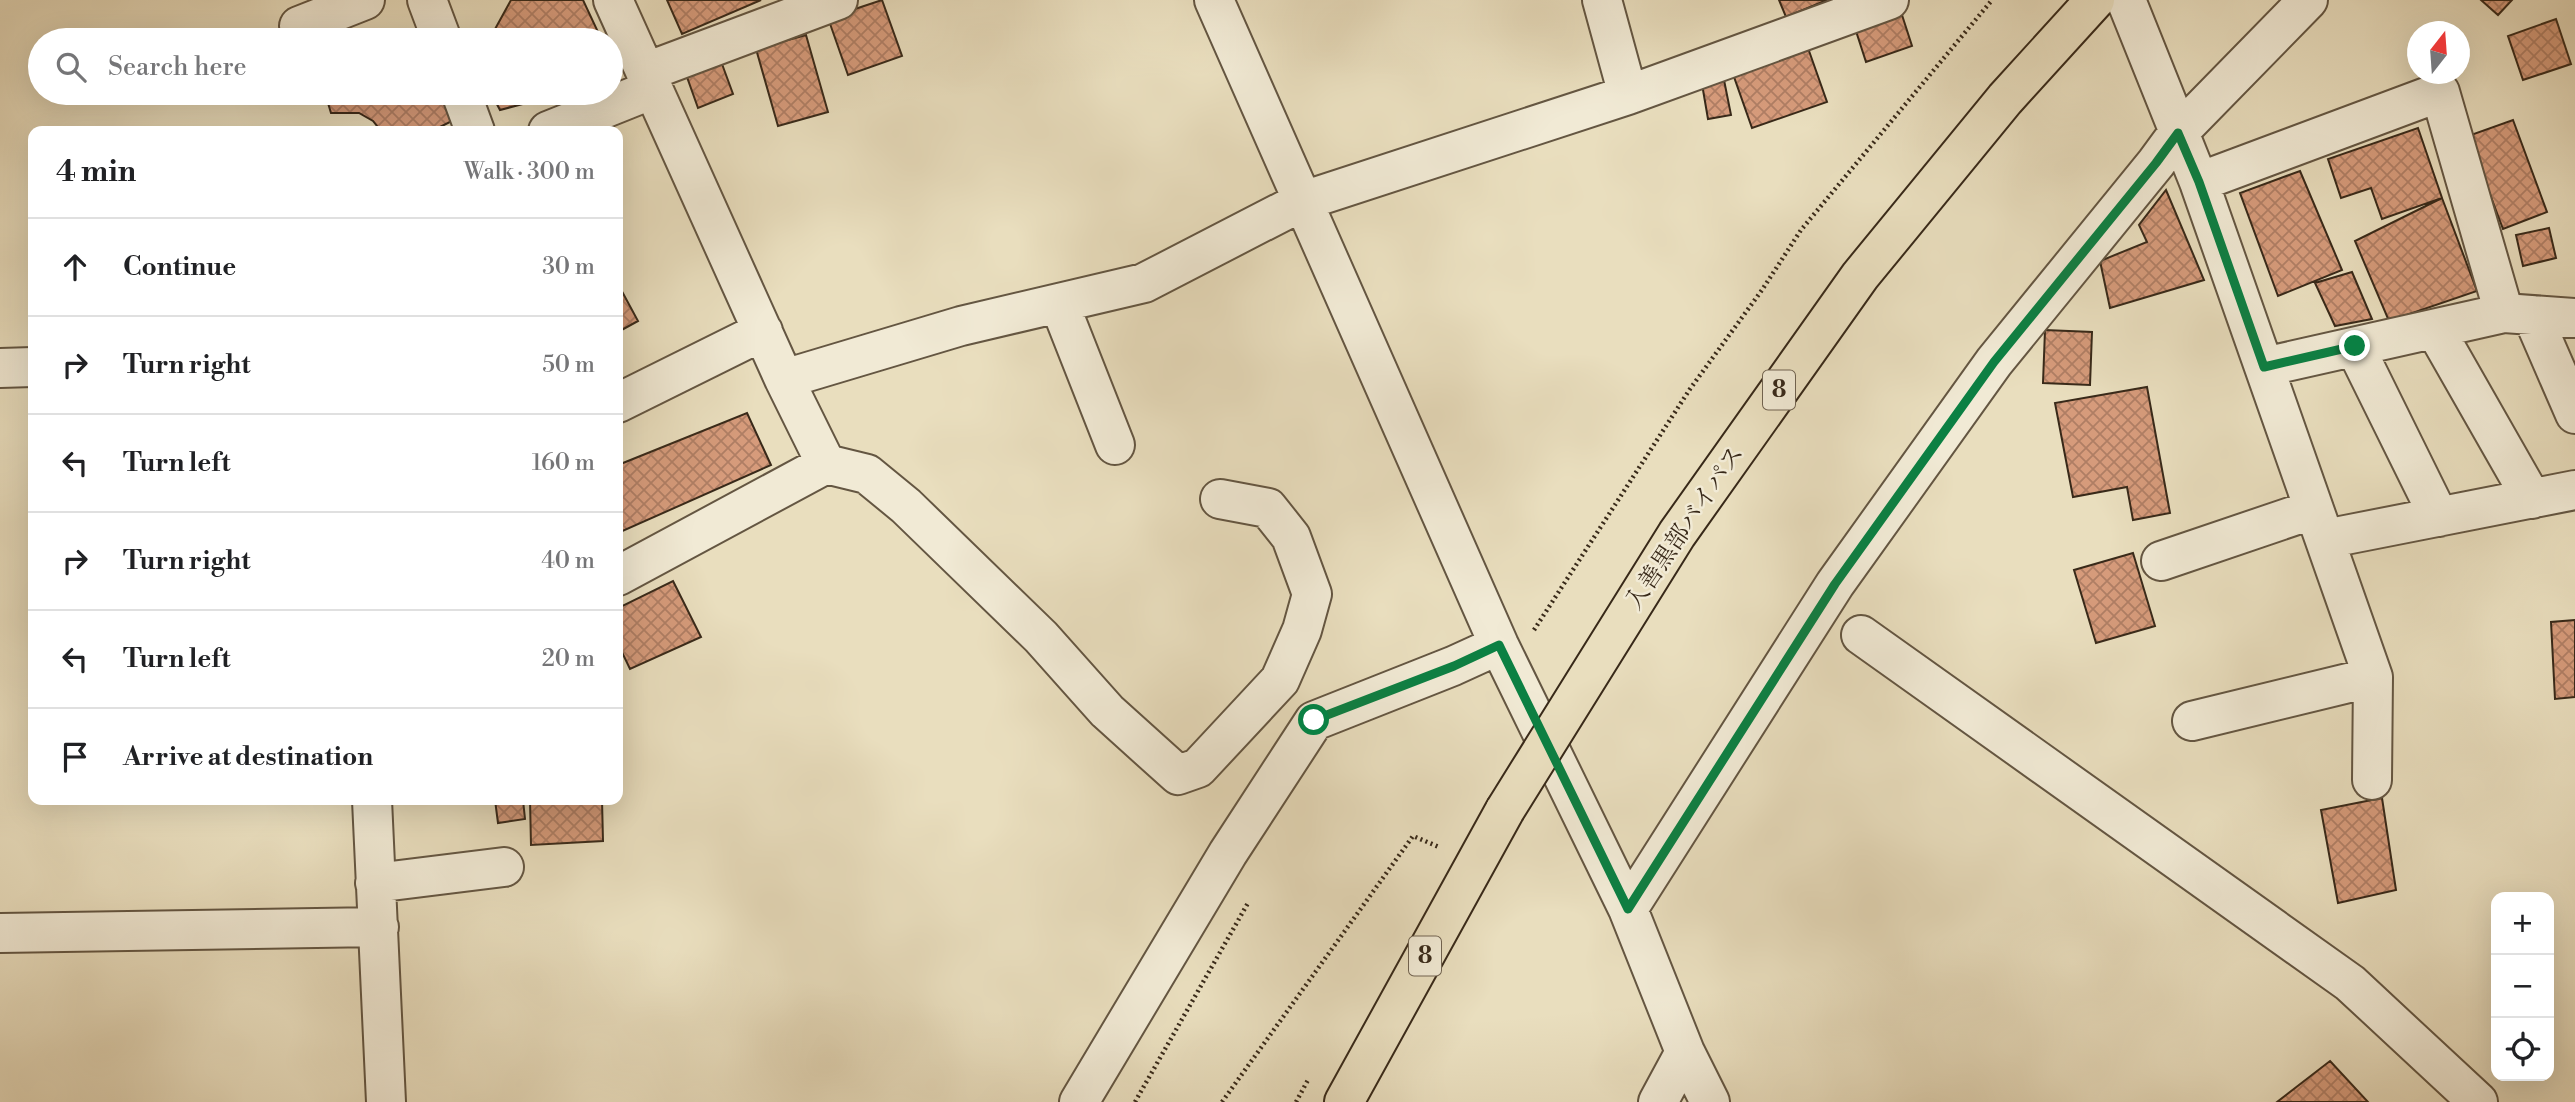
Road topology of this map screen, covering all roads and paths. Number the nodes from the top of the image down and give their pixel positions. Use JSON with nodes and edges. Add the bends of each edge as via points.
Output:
{"nodes":[{"id":1,"x":365,"y":0,"type":"edge"},
{"id":2,"x":427,"y":0,"type":"edge"},
{"id":3,"x":613,"y":0,"type":"edge"},
{"id":4,"x":838,"y":0,"type":"edge"},
{"id":5,"x":1214,"y":0,"type":"edge"},
{"id":6,"x":1602,"y":0,"type":"edge"},
{"id":7,"x":1889,"y":0,"type":"edge"},
{"id":8,"x":1992,"y":0,"type":"edge"},
{"id":9,"x":2095,"y":0,"type":"edge"},
{"id":10,"x":2126,"y":0,"type":"edge"},
{"id":11,"x":2308,"y":0,"type":"edge"},
{"id":12,"x":299,"y":26,"type":"dead end"},
{"id":13,"x":438,"y":28,"type":"edge"},
{"id":14,"x":649,"y":81,"type":"junction"},
{"id":15,"x":623,"y":94,"type":"edge"},
{"id":16,"x":1628,"y":95,"type":"junction"},
{"id":17,"x":465,"y":105,"type":"edge"},
{"id":18,"x":601,"y":105,"type":"edge"},
{"id":19,"x":473,"y":126,"type":"edge"},
{"id":20,"x":558,"y":126,"type":"edge"},
{"id":21,"x":2178,"y":133,"type":"junction"},
{"id":22,"x":2199,"y":182,"type":"junction"},
{"id":23,"x":1303,"y":201,"type":"junction"},
{"id":24,"x":1059,"y":303,"type":"junction"},
{"id":25,"x":2518,"y":314,"type":"junction"},
{"id":26,"x":2575,"y":318,"type":"edge"},
{"id":27,"x":2435,"y":328,"type":"junction"},
{"id":28,"x":762,"y":331,"type":"junction"},
{"id":29,"x":2355,"y":346,"type":"junction"},
{"id":30,"x":28,"y":367,"type":"edge"},
{"id":31,"x":2264,"y":367,"type":"junction"},
{"id":32,"x":0,"y":368,"type":"edge"},
{"id":33,"x":785,"y":379,"type":"junction"},
{"id":34,"x":623,"y":400,"type":"edge"},
{"id":35,"x":2575,"y":414,"type":"edge"},
{"id":36,"x":1115,"y":444,"type":"dead end"},
{"id":37,"x":826,"y":464,"type":"junction"},
{"id":38,"x":2575,"y":490,"type":"edge"},
{"id":39,"x":1220,"y":499,"type":"dead end"},
{"id":40,"x":2532,"y":499,"type":"junction"},
{"id":41,"x":2439,"y":517,"type":"junction"},
{"id":42,"x":2319,"y":524,"type":"junction"},
{"id":43,"x":2161,"y":561,"type":"dead end"},
{"id":44,"x":623,"y":573,"type":"edge"},
{"id":45,"x":1861,"y":635,"type":"dead end"},
{"id":46,"x":1505,"y":656,"type":"junction"},
{"id":47,"x":2373,"y":677,"type":"junction"},
{"id":48,"x":2192,"y":721,"type":"dead end"},
{"id":49,"x":2372,"y":780,"type":"dead end"},
{"id":50,"x":372,"y":805,"type":"edge"},
{"id":51,"x":1436,"y":858,"type":"dead end"},
{"id":52,"x":504,"y":867,"type":"dead end"},
{"id":53,"x":375,"y":883,"type":"junction"},
{"id":54,"x":1252,"y":896,"type":"dead end"},
{"id":55,"x":1628,"y":909,"type":"junction"},
{"id":56,"x":379,"y":927,"type":"junction"},
{"id":57,"x":0,"y":933,"type":"edge"},
{"id":58,"x":1685,"y":1052,"type":"junction"},
{"id":59,"x":1309,"y":1078,"type":"dead end"},
{"id":60,"x":386,"y":1102,"type":"edge"},
{"id":61,"x":1079,"y":1102,"type":"edge"},
{"id":62,"x":1135,"y":1102,"type":"edge"},
{"id":63,"x":1222,"y":1102,"type":"edge"},
{"id":64,"x":1296,"y":1102,"type":"edge"},
{"id":65,"x":1344,"y":1102,"type":"edge"},
{"id":66,"x":1658,"y":1102,"type":"edge"},
{"id":67,"x":1710,"y":1102,"type":"edge"},
{"id":68,"x":2478,"y":1102,"type":"edge"}],
"edges":[{"from":1,"to":12,"type":"street"},
{"from":2,"to":13,"type":"street"},
{"from":3,"to":14,"type":"street"},
{"from":4,"to":14,"type":"street"},
{"from":5,"to":23,"type":"street"},
{"from":6,"to":16,"type":"street"},
{"from":7,"to":16,"type":"street"},
{"from":8,"to":46,"type":"path","via":[[1801,230]]},
{"from":9,"to":65,"type":"highway","name":"入善黒部バイパス","number":"8","bridge":true,"via":[[2005,99],[1860,276],[1677,534],[1505,810]]},
{"from":10,"to":21,"type":"street"},
{"from":11,"to":21,"type":"street"},
{"from":14,"to":15,"type":"street"},
{"from":14,"to":28,"type":"street"},
{"from":16,"to":23,"type":"street"},
{"from":17,"to":19,"type":"street"},
{"from":18,"to":20,"type":"street"},
{"from":21,"to":22,"type":"street"},
{"from":21,"to":55,"type":"street","via":[[1994,362],[1835,584]]},
{"from":22,"to":25,"type":"street","via":[[2440,92]]},
{"from":22,"to":31,"type":"street"},
{"from":23,"to":24,"type":"street","via":[[1144,283]]},
{"from":23,"to":46,"type":"street"},
{"from":24,"to":33,"type":"street","via":[[961,326]]},
{"from":24,"to":36,"type":"street"},
{"from":25,"to":26,"type":"street"},
{"from":25,"to":27,"type":"street"},
{"from":25,"to":35,"type":"street"},
{"from":27,"to":29,"type":"street"},
{"from":27,"to":40,"type":"street"},
{"from":28,"to":33,"type":"street"},
{"from":28,"to":34,"type":"street"},
{"from":29,"to":31,"type":"street"},
{"from":29,"to":41,"type":"street"},
{"from":30,"to":32,"type":"street"},
{"from":31,"to":42,"type":"street"},
{"from":33,"to":37,"type":"street"},
{"from":37,"to":39,"type":"street","via":[[867,474],[906,506],[1041,637],[1107,711],[1178,775],[1198,768],[1280,680],[1312,594],[1291,537],[1268,508]]},
{"from":37,"to":44,"type":"street"},
{"from":38,"to":40,"type":"street"},
{"from":40,"to":41,"type":"street"},
{"from":41,"to":42,"type":"street"},
{"from":42,"to":43,"type":"street"},
{"from":42,"to":47,"type":"street"},
{"from":45,"to":68,"type":"street","via":[[2350,982]]},
{"from":46,"to":55,"type":"street"},
{"from":46,"to":61,"type":"street","via":[[1454,666],[1314,720],[1228,853]]},
{"from":47,"to":48,"type":"street"},
{"from":47,"to":49,"type":"street"},
{"from":50,"to":53,"type":"street"},
{"from":51,"to":63,"type":"path","via":[[1442,849],[1413,836]]},
{"from":52,"to":53,"type":"street"},
{"from":53,"to":56,"type":"street"},
{"from":54,"to":62,"type":"path"},
{"from":55,"to":58,"type":"street"},
{"from":56,"to":57,"type":"street"},
{"from":56,"to":60,"type":"street"},
{"from":58,"to":66,"type":"street"},
{"from":58,"to":67,"type":"street"},
{"from":59,"to":64,"type":"path"}]}
